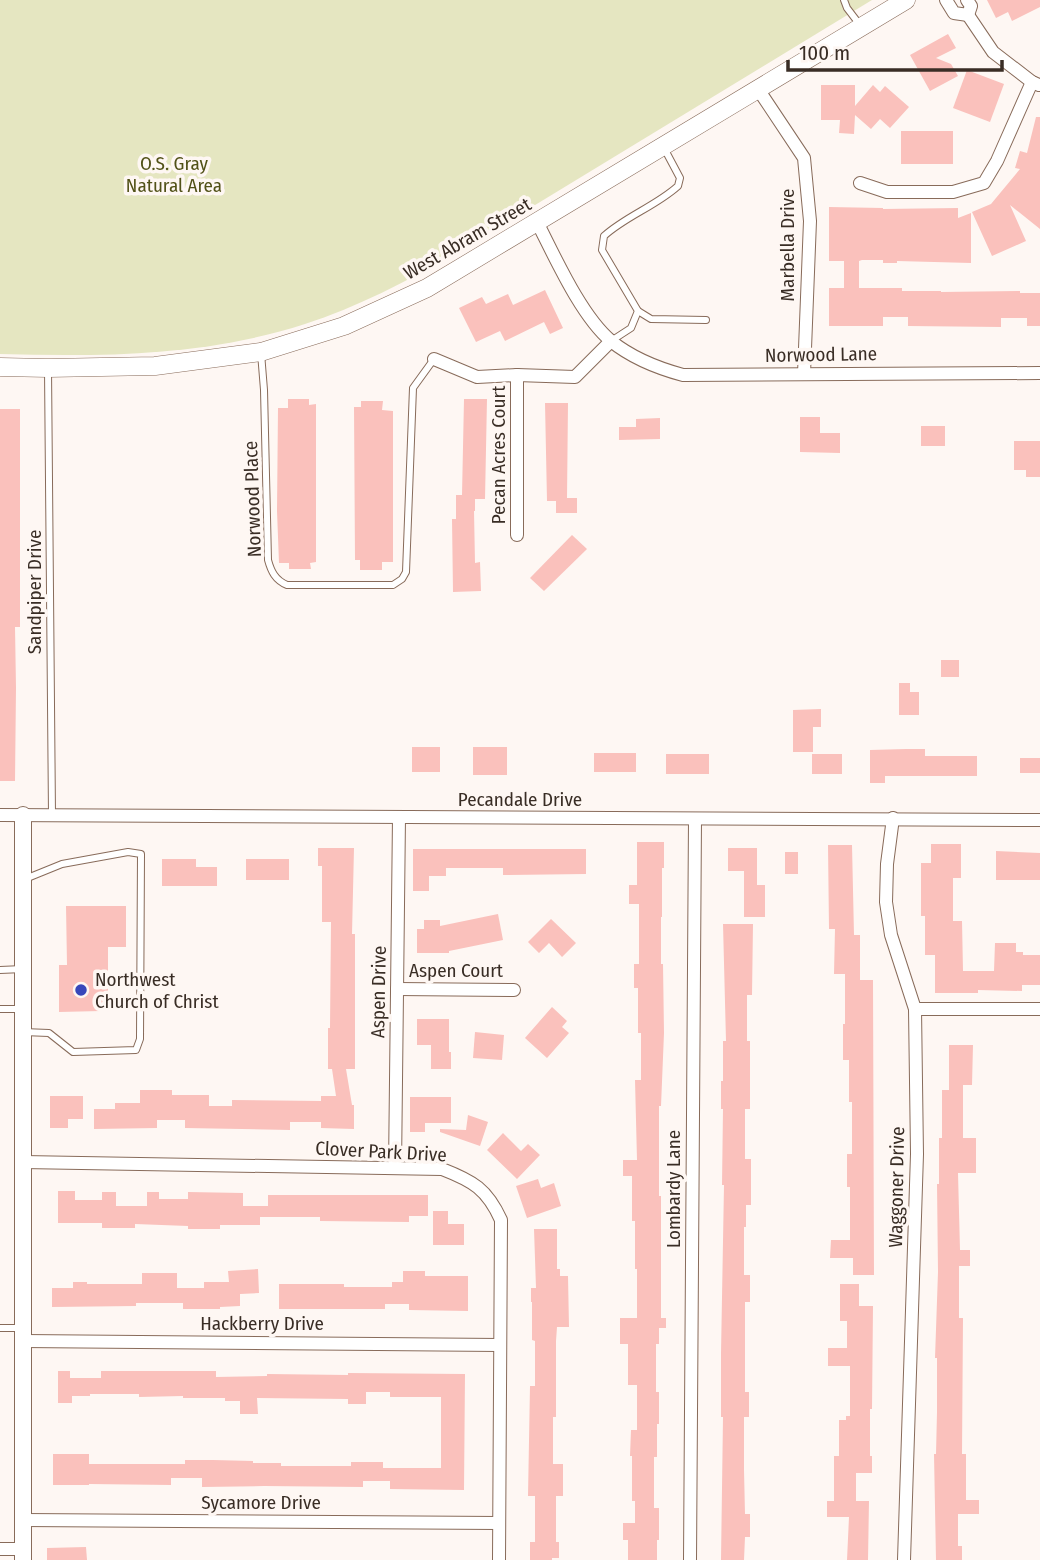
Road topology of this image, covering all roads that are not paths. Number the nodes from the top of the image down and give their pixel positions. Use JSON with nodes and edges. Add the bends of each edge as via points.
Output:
{"nodes":[{"id":1,"x":845,"y":0,"type":"edge"},
{"id":2,"x":905,"y":0,"type":"edge"},
{"id":3,"x":946,"y":0,"type":"edge"},
{"id":4,"x":967,"y":0,"type":"edge"},
{"id":5,"x":968,"y":15,"type":"junction"},
{"id":6,"x":862,"y":27,"type":"junction"},
{"id":7,"x":1036,"y":83,"type":"edge"},
{"id":8,"x":758,"y":89,"type":"junction"},
{"id":9,"x":663,"y":147,"type":"junction"},
{"id":10,"x":860,"y":183,"type":"dead end"},
{"id":11,"x":537,"y":222,"type":"junction"},
{"id":12,"x":638,"y":312,"type":"junction"},
{"id":13,"x":706,"y":320,"type":"dead end"},
{"id":14,"x":611,"y":341,"type":"junction"},
{"id":15,"x":261,"y":352,"type":"junction"},
{"id":16,"x":435,"y":359,"type":"joint"},
{"id":17,"x":0,"y":367,"type":"edge"},
{"id":18,"x":48,"y":368,"type":"junction"},
{"id":19,"x":1040,"y":373,"type":"edge"},
{"id":20,"x":804,"y":374,"type":"junction"},
{"id":21,"x":517,"y":375,"type":"junction"},
{"id":22,"x":517,"y":535,"type":"dead end"},
{"id":23,"x":0,"y":815,"type":"edge"},
{"id":24,"x":23,"y":815,"type":"junction"},
{"id":25,"x":52,"y":816,"type":"junction"},
{"id":26,"x":399,"y":817,"type":"junction"},
{"id":27,"x":893,"y":818,"type":"junction"},
{"id":28,"x":695,"y":819,"type":"junction"},
{"id":29,"x":1040,"y":820,"type":"edge"},
{"id":30,"x":23,"y":880,"type":"junction"},
{"id":31,"x":23,"y":969,"type":"junction"},
{"id":32,"x":0,"y":970,"type":"edge"},
{"id":33,"x":397,"y":989,"type":"junction"},
{"id":34,"x":514,"y":990,"type":"dead end"},
{"id":35,"x":0,"y":1009,"type":"edge"},
{"id":36,"x":23,"y":1009,"type":"junction"},
{"id":37,"x":915,"y":1009,"type":"junction"},
{"id":38,"x":1040,"y":1009,"type":"edge"},
{"id":39,"x":23,"y":1032,"type":"junction"},
{"id":40,"x":23,"y":1162,"type":"junction"},
{"id":41,"x":396,"y":1168,"type":"junction"},
{"id":42,"x":0,"y":1328,"type":"edge"},
{"id":43,"x":23,"y":1334,"type":"junction"},
{"id":44,"x":500,"y":1345,"type":"junction"},
{"id":45,"x":23,"y":1520,"type":"junction"},
{"id":46,"x":499,"y":1523,"type":"junction"},
{"id":47,"x":0,"y":1549,"type":"edge"},
{"id":48,"x":23,"y":1554,"type":"edge"},
{"id":49,"x":499,"y":1560,"type":"edge"},
{"id":50,"x":690,"y":1560,"type":"edge"},
{"id":51,"x":904,"y":1560,"type":"edge"}],
"edges":[{"from":1,"to":6,"type":"lane"},
{"from":2,"to":6,"type":"main road","name":"West Abram Street"},
{"from":3,"to":5,"type":"street","via":[[954,13]]},
{"from":4,"to":5,"type":"street","via":[[971,6]]},
{"from":5,"to":7,"type":"street","via":[[993,51]]},
{"from":6,"to":8,"type":"main road","name":"West Abram Street"},
{"from":7,"to":10,"type":"street","via":[[984,183],[953,192],[887,192]]},
{"from":8,"to":9,"type":"main road","name":"West Abram Street"},
{"from":8,"to":20,"type":"street","name":"Marbella Drive","via":[[804,158],[810,221]]},
{"from":9,"to":11,"type":"main road","name":"West Abram Street"},
{"from":9,"to":12,"type":"lane","via":[[680,178],[678,186],[604,236],[602,250]]},
{"from":11,"to":14,"type":"street","name":"Norwood Lane","via":[[576,296]]},
{"from":11,"to":15,"type":"main road","name":"West Abram Street","via":[[427,288],[344,326]]},
{"from":12,"to":13,"type":"lane","via":[[651,319]]},
{"from":12,"to":14,"type":"lane","via":[[631,328]]},
{"from":14,"to":20,"type":"street","name":"Norwood Lane","via":[[643,362],[683,375]]},
{"from":14,"to":21,"type":"street","via":[[575,377]]},
{"from":15,"to":16,"type":"lane","name":"Norwood Place","via":[[268,559],[272,573],[287,585],[393,585],[402,579],[406,572],[413,388]]},
{"from":15,"to":18,"type":"main road","name":"West Abram Street","via":[[155,366]]},
{"from":16,"to":21,"type":"street","via":[[477,377]]},
{"from":17,"to":18,"type":"main road","name":"West Abram Street"},
{"from":18,"to":25,"type":"lane","name":"Sandpiper Drive"},
{"from":19,"to":20,"type":"street","name":"Norwood Lane"},
{"from":21,"to":22,"type":"street","name":"Pecan Acres Court"},
{"from":23,"to":24,"type":"street","name":"Pecandale Drive"},
{"from":24,"to":25,"type":"street","name":"Pecandale Drive"},
{"from":24,"to":30,"type":"street"},
{"from":25,"to":26,"type":"street","name":"Pecandale Drive"},
{"from":26,"to":28,"type":"street","name":"Pecandale Drive"},
{"from":26,"to":33,"type":"street","name":"Aspen Drive"},
{"from":27,"to":28,"type":"street","name":"Pecandale Drive"},
{"from":27,"to":29,"type":"street","name":"Pecandale Drive"},
{"from":27,"to":37,"type":"street","name":"Waggoner Drive","via":[[886,902],[891,935]]},
{"from":28,"to":50,"type":"street","name":"Lombardy Lane"},
{"from":30,"to":31,"type":"street"},
{"from":30,"to":39,"type":"lane","via":[[62,864],[128,852],[141,854],[140,1039],[136,1050],[73,1052],[49,1033]]},
{"from":31,"to":32,"type":"lane"},
{"from":31,"to":36,"type":"street"},
{"from":33,"to":34,"type":"street","name":"Aspen Court"},
{"from":33,"to":41,"type":"street","name":"Aspen Drive"},
{"from":35,"to":36,"type":"lane"},
{"from":36,"to":39,"type":"street"},
{"from":37,"to":38,"type":"street"},
{"from":37,"to":51,"type":"street","name":"Waggoner Drive","via":[[917,1154]]},
{"from":39,"to":40,"type":"street"},
{"from":40,"to":41,"type":"street","name":"Clover Park Drive"},
{"from":40,"to":43,"type":"street"},
{"from":41,"to":44,"type":"street","name":"Clover Park Drive","via":[[442,1169],[464,1177],[493,1201],[501,1220]]},
{"from":42,"to":43,"type":"lane"},
{"from":43,"to":44,"type":"street","name":"Hackberry Drive"},
{"from":43,"to":45,"type":"street"},
{"from":44,"to":46,"type":"street","name":"Clover Park Drive"},
{"from":45,"to":46,"type":"street","name":"Sycamore Drive"},
{"from":45,"to":48,"type":"street"},
{"from":46,"to":49,"type":"street","name":"Clover Park Drive"},
{"from":47,"to":48,"type":"street"}]}
